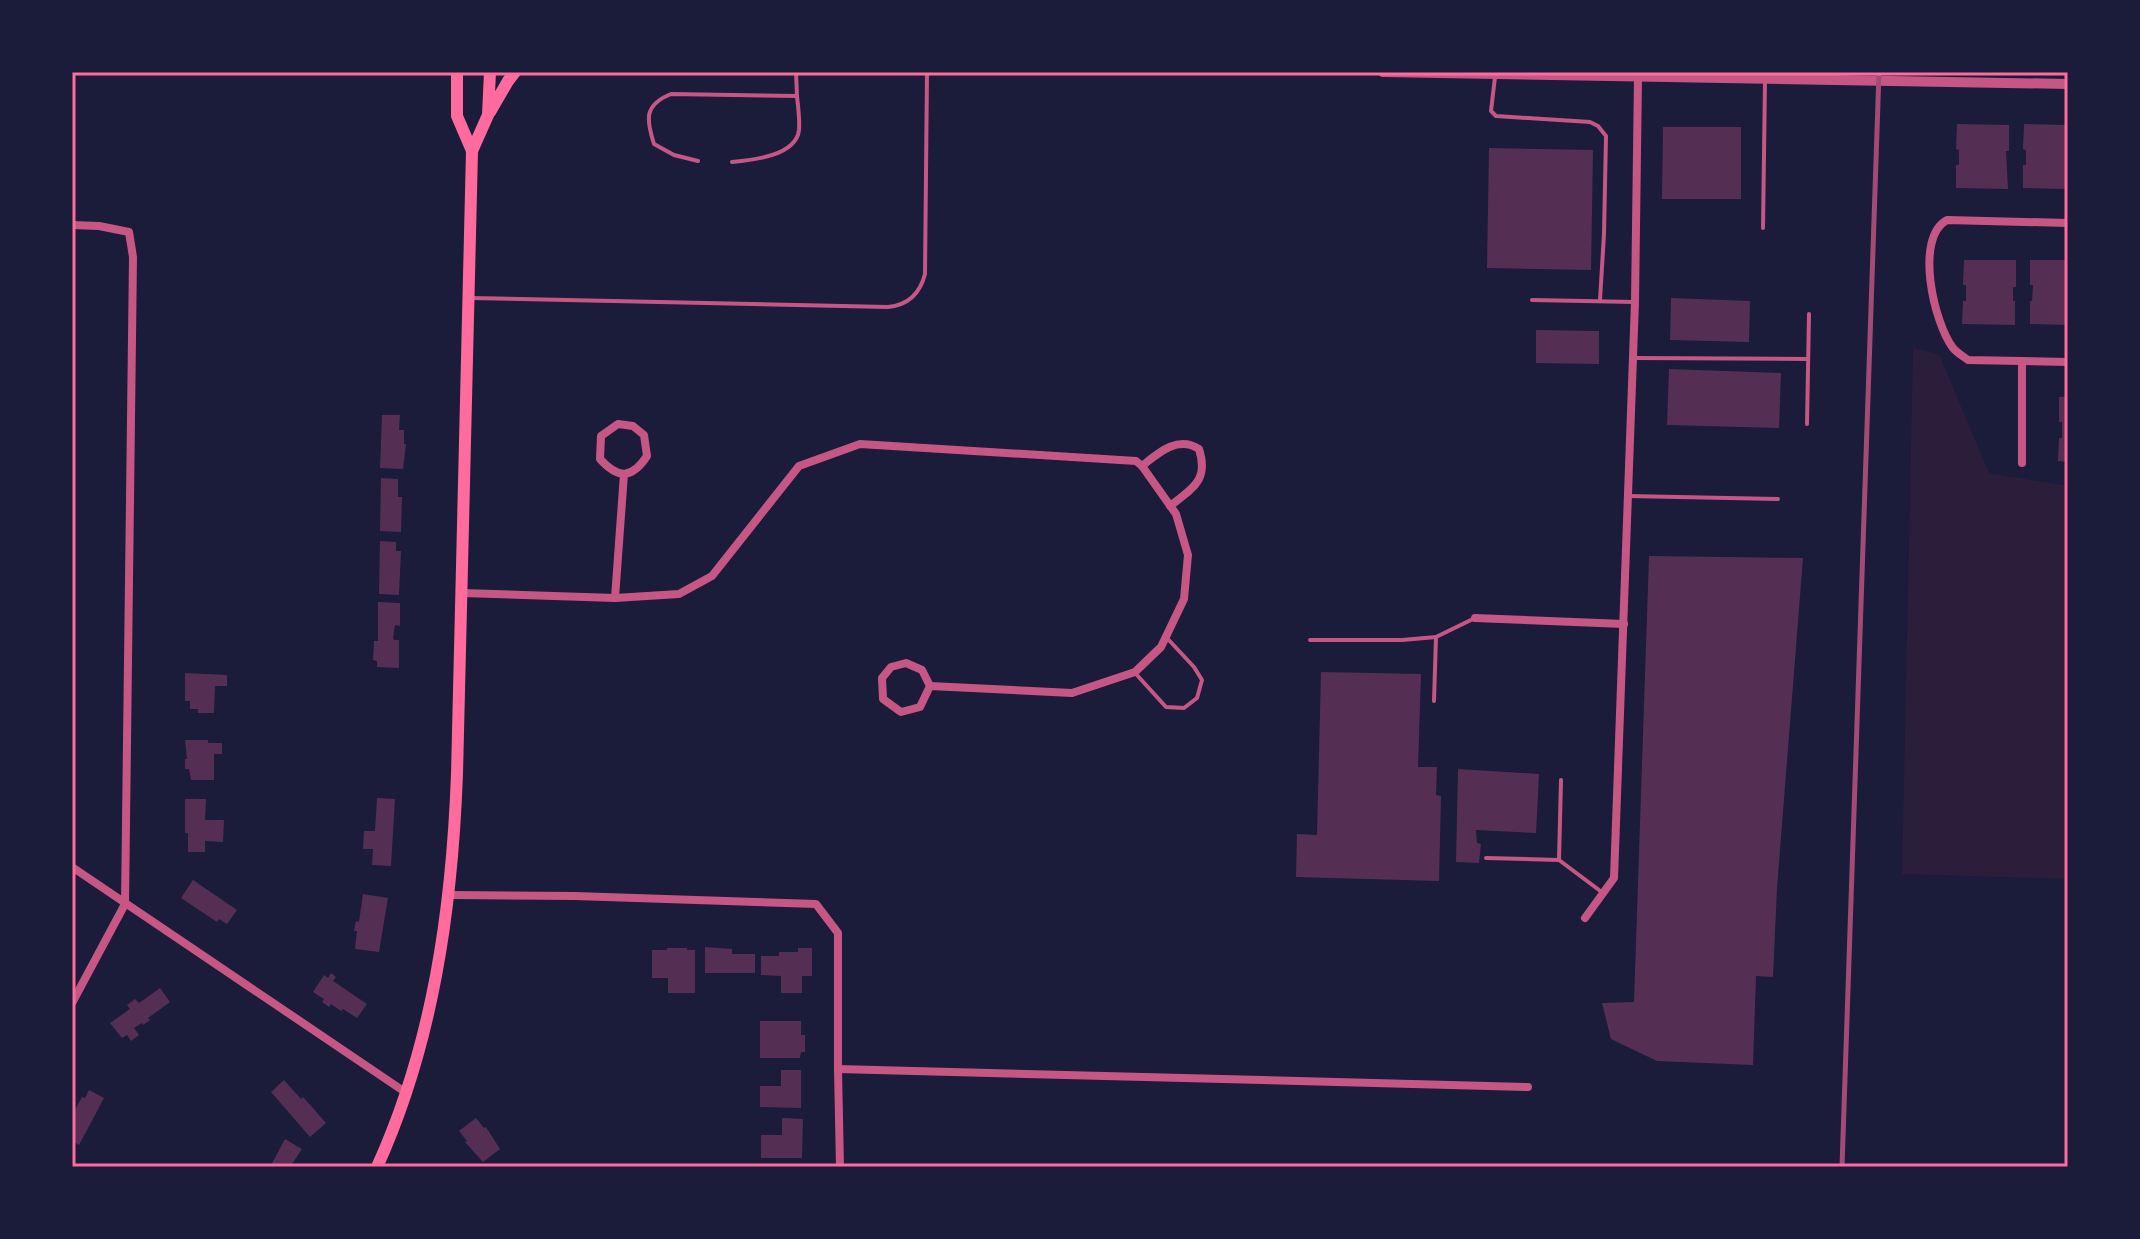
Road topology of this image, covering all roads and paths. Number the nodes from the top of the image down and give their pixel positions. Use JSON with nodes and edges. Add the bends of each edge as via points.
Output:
{"nodes":[{"id":1,"x":457,"y":72,"type":"edge"},
{"id":2,"x":490,"y":72,"type":"edge"},
{"id":3,"x":515,"y":72,"type":"edge"},
{"id":4,"x":796,"y":72,"type":"edge"},
{"id":5,"x":927,"y":72,"type":"edge"},
{"id":6,"x":1383,"y":72,"type":"edge"},
{"id":7,"x":1495,"y":75,"type":"junction"},
{"id":8,"x":1638,"y":77,"type":"junction"},
{"id":9,"x":1938,"y":77,"type":"edge"},
{"id":10,"x":1765,"y":79,"type":"junction"},
{"id":11,"x":2068,"y":84,"type":"edge"},
{"id":12,"x":797,"y":96,"type":"junction"},
{"id":13,"x":488,"y":115,"type":"junction"},
{"id":14,"x":472,"y":151,"type":"junction"},
{"id":15,"x":698,"y":161,"type":"dead end"},
{"id":16,"x":732,"y":162,"type":"dead end"},
{"id":17,"x":2068,"y":223,"type":"edge"},
{"id":18,"x":72,"y":225,"type":"edge"},
{"id":19,"x":1763,"y":228,"type":"dead end"},
{"id":20,"x":468,"y":298,"type":"junction"},
{"id":21,"x":1532,"y":300,"type":"dead end"},
{"id":22,"x":1600,"y":300,"type":"junction"},
{"id":23,"x":1635,"y":302,"type":"junction"},
{"id":24,"x":1809,"y":314,"type":"dead end"},
{"id":25,"x":1633,"y":358,"type":"junction"},
{"id":26,"x":1808,"y":359,"type":"junction"},
{"id":27,"x":2022,"y":361,"type":"junction"},
{"id":28,"x":2068,"y":362,"type":"edge"},
{"id":29,"x":1807,"y":424,"type":"dead end"},
{"id":30,"x":2022,"y":463,"type":"dead end"},
{"id":31,"x":1139,"y":464,"type":"junction"},
{"id":32,"x":624,"y":474,"type":"junction"},
{"id":33,"x":1628,"y":496,"type":"junction"},
{"id":34,"x":1778,"y":499,"type":"dead end"},
{"id":35,"x":1170,"y":506,"type":"junction"},
{"id":36,"x":462,"y":593,"type":"junction"},
{"id":37,"x":615,"y":598,"type":"junction"},
{"id":38,"x":1475,"y":618,"type":"joint"},
{"id":39,"x":1624,"y":624,"type":"junction"},
{"id":40,"x":1166,"y":637,"type":"junction"},
{"id":41,"x":1436,"y":637,"type":"junction"},
{"id":42,"x":1310,"y":640,"type":"dead end"},
{"id":43,"x":1135,"y":672,"type":"junction"},
{"id":44,"x":930,"y":686,"type":"junction"},
{"id":45,"x":1434,"y":701,"type":"dead end"},
{"id":46,"x":1561,"y":780,"type":"dead end"},
{"id":47,"x":1486,"y":858,"type":"dead end"},
{"id":48,"x":1559,"y":860,"type":"junction"},
{"id":49,"x":72,"y":867,"type":"edge"},
{"id":50,"x":1603,"y":893,"type":"junction"},
{"id":51,"x":450,"y":895,"type":"junction"},
{"id":52,"x":125,"y":904,"type":"junction"},
{"id":53,"x":1585,"y":918,"type":"dead end"},
{"id":54,"x":72,"y":1003,"type":"edge"},
{"id":55,"x":838,"y":1069,"type":"junction"},
{"id":56,"x":1528,"y":1087,"type":"dead end"},
{"id":57,"x":405,"y":1092,"type":"junction"},
{"id":58,"x":381,"y":1166,"type":"edge"},
{"id":59,"x":840,"y":1167,"type":"edge"}],
"edges":[{"from":1,"to":14,"type":"main road","via":[[457,116]]},
{"from":2,"to":13,"type":"main road"},
{"from":3,"to":13,"type":"main road"},
{"from":4,"to":12,"type":"lane"},
{"from":5,"to":20,"type":"lane","via":[[925,274],[917,293],[899,306]]},
{"from":6,"to":7,"type":"street"},
{"from":7,"to":8,"type":"street"},
{"from":7,"to":22,"type":"lane","via":[[1491,111],[1496,116],[1590,122],[1606,136]]},
{"from":8,"to":10,"type":"street"},
{"from":8,"to":23,"type":"street"},
{"from":9,"to":10,"type":"street"},
{"from":9,"to":11,"type":"street"},
{"from":10,"to":19,"type":"lane"},
{"from":12,"to":15,"type":"lane","via":[[671,94],[658,100],[649,113],[654,144]]},
{"from":12,"to":16,"type":"lane","via":[[799,132],[794,144]]},
{"from":13,"to":14,"type":"main road"},
{"from":14,"to":20,"type":"main road"},
{"from":17,"to":27,"type":"street","via":[[1947,220],[1938,224],[1931,238],[1936,312],[1955,352],[1968,360]]},
{"from":18,"to":52,"type":"street","via":[[129,232],[133,273]]},
{"from":20,"to":36,"type":"main road"},
{"from":21,"to":22,"type":"lane"},
{"from":22,"to":23,"type":"lane"},
{"from":23,"to":25,"type":"street"},
{"from":24,"to":26,"type":"lane"},
{"from":25,"to":26,"type":"lane"},
{"from":25,"to":33,"type":"street"},
{"from":26,"to":29,"type":"lane"},
{"from":27,"to":28,"type":"street"},
{"from":27,"to":30,"type":"street"},
{"from":31,"to":35,"type":"street"},
{"from":31,"to":35,"type":"street","via":[[1176,444],[1199,449],[1203,465],[1198,484]]},
{"from":31,"to":37,"type":"street","via":[[860,444],[799,466],[712,576],[679,594]]},
{"from":32,"to":32,"type":"street","via":[[639,469],[647,456],[644,435],[633,426],[618,424],[601,436],[600,459],[612,472]]},
{"from":32,"to":37,"type":"street"},
{"from":33,"to":34,"type":"lane"},
{"from":33,"to":39,"type":"street"},
{"from":35,"to":40,"type":"street","via":[[1188,555],[1184,599]]},
{"from":36,"to":37,"type":"street"},
{"from":36,"to":51,"type":"main road"},
{"from":38,"to":39,"type":"street"},
{"from":38,"to":41,"type":"lane"},
{"from":39,"to":50,"type":"street","via":[[1614,878]]},
{"from":40,"to":43,"type":"street"},
{"from":40,"to":43,"type":"lane","via":[[1202,680],[1197,698],[1184,708],[1166,707]]},
{"from":41,"to":42,"type":"lane"},
{"from":41,"to":45,"type":"lane"},
{"from":43,"to":44,"type":"street","via":[[1072,693]]},
{"from":44,"to":44,"type":"street","via":[[922,670],[906,663],[891,667],[882,678],[883,699],[901,712],[920,707]]},
{"from":46,"to":48,"type":"lane"},
{"from":47,"to":48,"type":"lane"},
{"from":48,"to":50,"type":"lane"},
{"from":49,"to":52,"type":"street"},
{"from":50,"to":53,"type":"street"},
{"from":51,"to":55,"type":"street","via":[[816,904],[838,933]]},
{"from":51,"to":57,"type":"main road","via":[[432,996]]},
{"from":52,"to":54,"type":"street"},
{"from":52,"to":57,"type":"street"},
{"from":55,"to":56,"type":"street"},
{"from":55,"to":59,"type":"street"},
{"from":57,"to":58,"type":"main road"}]}
